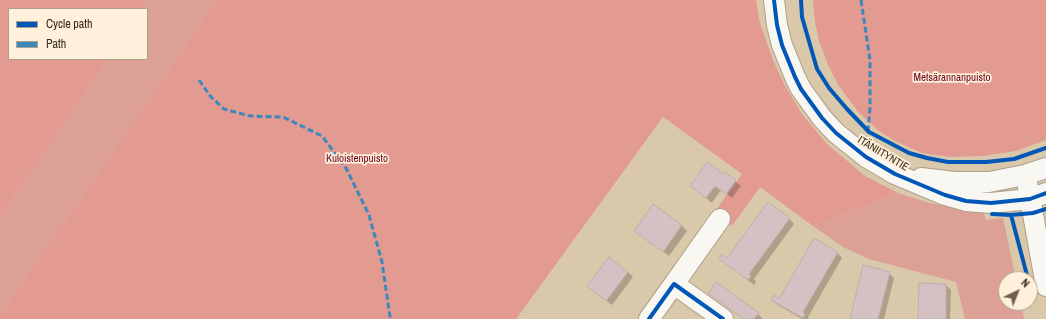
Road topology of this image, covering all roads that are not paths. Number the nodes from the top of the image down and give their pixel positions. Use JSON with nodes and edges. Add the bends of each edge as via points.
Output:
{"nodes":[{"id":1,"x":774,"y":0,"type":"edge"},
{"id":2,"x":1046,"y":168,"type":"edge"},
{"id":3,"x":895,"y":174,"type":"junction"},
{"id":4,"x":1026,"y":175,"type":"junction"},
{"id":5,"x":1038,"y":196,"type":"edge"},
{"id":6,"x":720,"y":219,"type":"dead end"},
{"id":7,"x":674,"y":284,"type":"junction"},
{"id":8,"x":1046,"y":286,"type":"edge"},
{"id":9,"x":649,"y":319,"type":"edge"},
{"id":10,"x":723,"y":319,"type":"edge"}],
"edges":[{"from":1,"to":3,"type":"street","name":"ITÄNIITYNTIE","via":[[782,45],[795,77],[811,103],[836,133],[866,157]]},
{"from":2,"to":4,"type":"street","name":"ITÄNIITYNTIE"},
{"from":3,"to":4,"type":"street","name":"ITÄNIITYNTIE","via":[[974,183]]},
{"from":3,"to":5,"type":"street","name":"ITÄNIITYNTIE","via":[[966,201],[991,203]]},
{"from":4,"to":5,"type":"street"},
{"from":5,"to":8,"type":"street"},
{"from":6,"to":7,"type":"street"},
{"from":7,"to":9,"type":"street"},
{"from":7,"to":10,"type":"street"}]}
